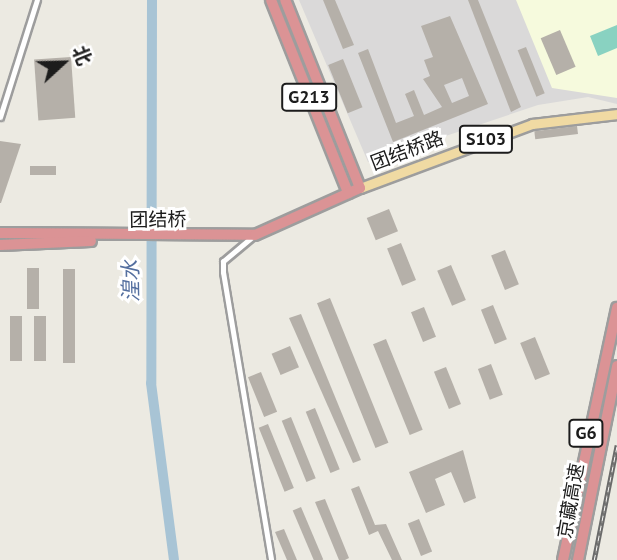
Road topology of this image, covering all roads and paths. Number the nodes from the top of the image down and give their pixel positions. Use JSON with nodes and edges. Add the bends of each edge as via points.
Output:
{"nodes":[{"id":1,"x":37,"y":0,"type":"edge"},
{"id":2,"x":271,"y":0,"type":"edge"},
{"id":3,"x":285,"y":0,"type":"edge"},
{"id":4,"x":617,"y":114,"type":"edge"},
{"id":5,"x":0,"y":117,"type":"edge"},
{"id":6,"x":360,"y":188,"type":"junction"},
{"id":7,"x":348,"y":193,"type":"junction"},
{"id":8,"x":0,"y":233,"type":"edge"},
{"id":9,"x":255,"y":235,"type":"junction"},
{"id":10,"x":214,"y":237,"type":"joint"},
{"id":11,"x":102,"y":238,"type":"junction"},
{"id":12,"x":0,"y":245,"type":"edge"},
{"id":13,"x":617,"y":308,"type":"edge"},
{"id":14,"x":617,"y":366,"type":"edge"},
{"id":15,"x":271,"y":560,"type":"edge"},
{"id":16,"x":563,"y":560,"type":"edge"},
{"id":17,"x":578,"y":560,"type":"edge"}],
"edges":[{"from":1,"to":5,"type":"street"},
{"from":2,"to":7,"type":"highway","number":"G213"},
{"from":3,"to":6,"type":"highway","number":"G213"},
{"from":4,"to":6,"type":"main road","name":"团结桥路","number":"S103","via":[[521,128]]},
{"from":6,"to":7,"type":"highway","name":"团结桥路"},
{"from":7,"to":9,"type":"highway","name":"团结桥路"},
{"from":8,"to":11,"type":"highway"},
{"from":9,"to":10,"type":"highway","name":"团结桥路"},
{"from":9,"to":15,"type":"street","via":[[223,261],[223,272]]},
{"from":10,"to":11,"type":"highway","name":"团结桥"},
{"from":11,"to":12,"type":"highway"},
{"from":13,"to":16,"type":"highway","name":"京藏高速","number":"G6"},
{"from":14,"to":17,"type":"highway","name":"京藏高速","number":"G6"}]}
